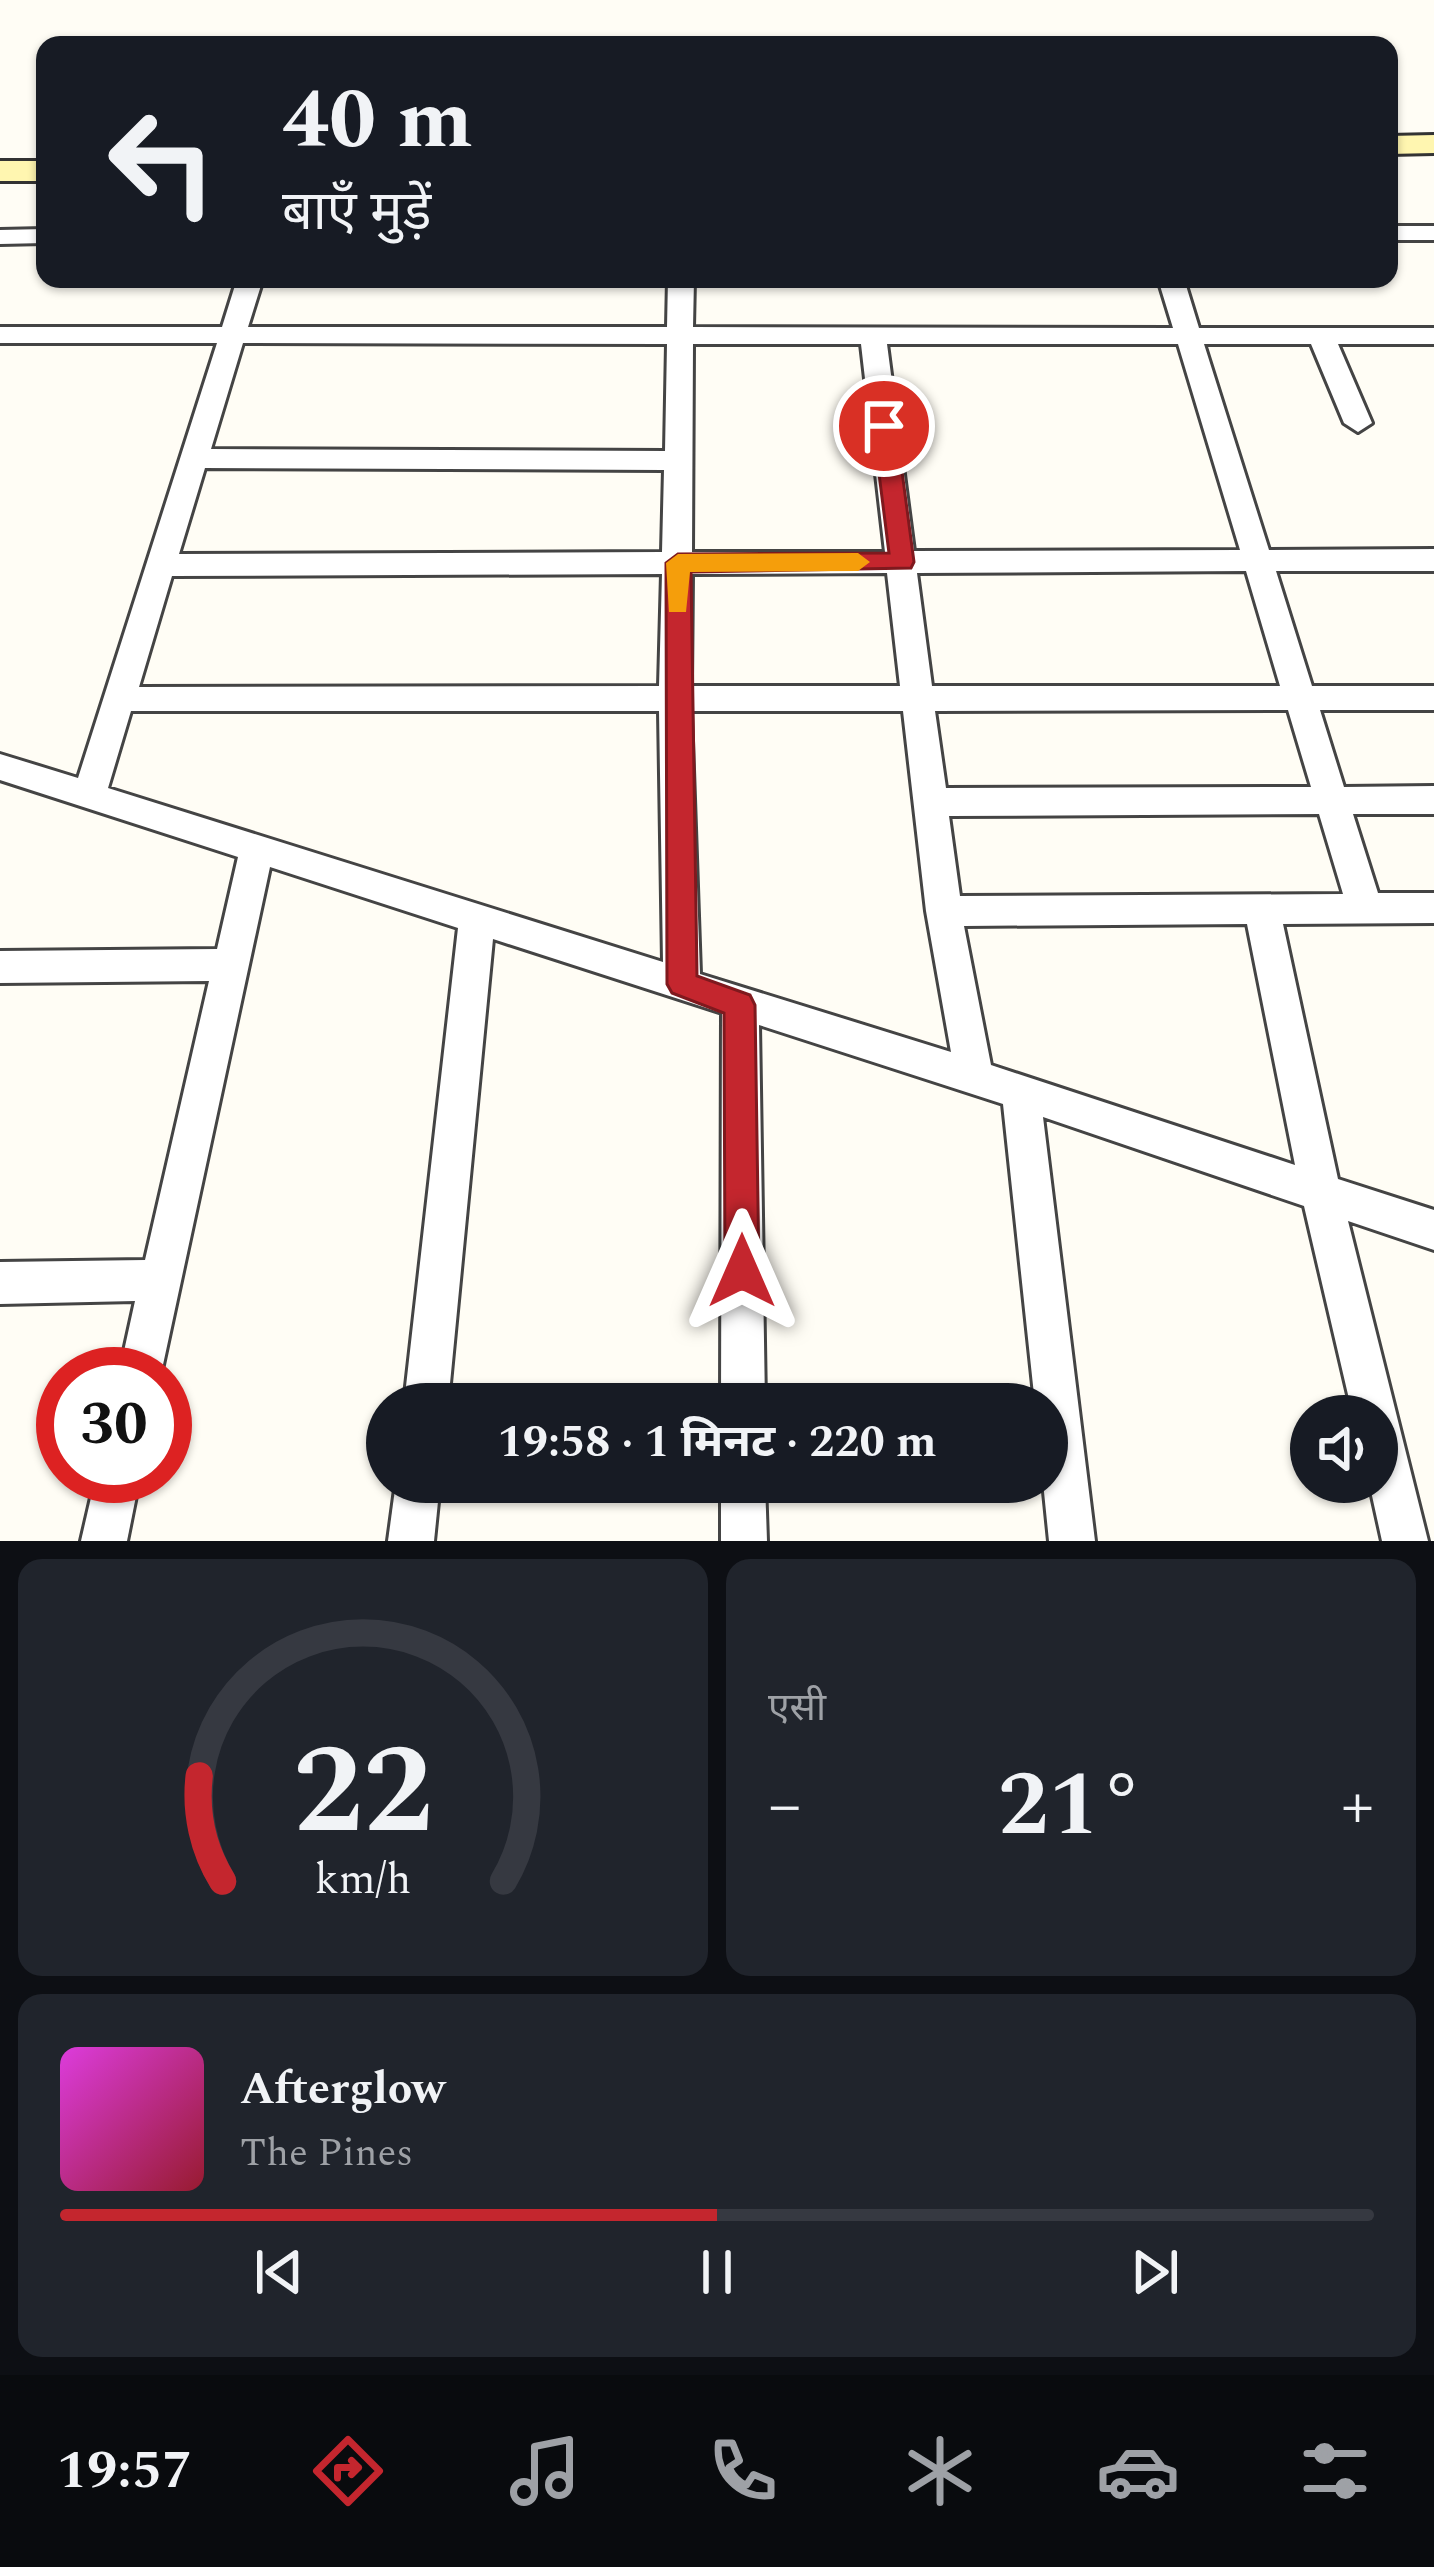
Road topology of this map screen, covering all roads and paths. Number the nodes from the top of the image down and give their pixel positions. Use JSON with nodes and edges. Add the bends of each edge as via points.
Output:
{"nodes":[{"id":1,"x":1434,"y":144,"type":"edge"},
{"id":2,"x":1398,"y":145,"type":"edge"},
{"id":3,"x":36,"y":172,"type":"edge"},
{"id":4,"x":2,"y":176,"type":"edge"},
{"id":5,"x":1398,"y":232,"type":"edge"},
{"id":6,"x":1434,"y":232,"type":"edge"},
{"id":7,"x":0,"y":236,"type":"edge"},
{"id":8,"x":36,"y":236,"type":"edge"},
{"id":9,"x":247,"y":288,"type":"edge"},
{"id":10,"x":681,"y":288,"type":"edge"},
{"id":11,"x":1174,"y":288,"type":"edge"},
{"id":12,"x":0,"y":335,"type":"edge"},
{"id":13,"x":232,"y":335,"type":"junction"},
{"id":14,"x":680,"y":335,"type":"junction"},
{"id":15,"x":873,"y":335,"type":"junction"},
{"id":16,"x":1188,"y":336,"type":"junction"},
{"id":17,"x":1322,"y":336,"type":"junction"},
{"id":18,"x":1434,"y":336,"type":"edge"},
{"id":19,"x":1358,"y":423,"type":"dead end"},
{"id":20,"x":194,"y":458,"type":"junction"},
{"id":21,"x":679,"y":461,"type":"junction"},
{"id":22,"x":1434,"y":560,"type":"edge"},
{"id":23,"x":1258,"y":561,"type":"junction"},
{"id":24,"x":902,"y":562,"type":"junction"},
{"id":25,"x":678,"y":563,"type":"junction"},
{"id":26,"x":161,"y":565,"type":"junction"},
{"id":27,"x":676,"y":697,"type":"junction"},
{"id":28,"x":919,"y":697,"type":"junction"},
{"id":29,"x":1300,"y":698,"type":"junction"},
{"id":30,"x":1434,"y":698,"type":"edge"},
{"id":31,"x":119,"y":699,"type":"junction"},
{"id":32,"x":0,"y":767,"type":"edge"},
{"id":33,"x":89,"y":795,"type":"junction"},
{"id":34,"x":1434,"y":800,"type":"edge"},
{"id":35,"x":1332,"y":801,"type":"junction"},
{"id":36,"x":932,"y":802,"type":"junction"},
{"id":37,"x":257,"y":848,"type":"junction"},
{"id":38,"x":1434,"y":908,"type":"edge"},
{"id":39,"x":1366,"y":909,"type":"junction"},
{"id":40,"x":1262,"y":910,"type":"junction"},
{"id":41,"x":944,"y":911,"type":"junction"},
{"id":42,"x":477,"y":919,"type":"junction"},
{"id":43,"x":230,"y":965,"type":"junction"},
{"id":44,"x":0,"y":967,"type":"edge"},
{"id":45,"x":682,"y":984,"type":"junction"},
{"id":46,"x":740,"y":1005,"type":"junction"},
{"id":47,"x":974,"y":1077,"type":"junction"},
{"id":48,"x":1022,"y":1092,"type":"junction"},
{"id":49,"x":1321,"y":1193,"type":"junction"},
{"id":50,"x":1434,"y":1230,"type":"edge"},
{"id":51,"x":161,"y":1280,"type":"junction"},
{"id":52,"x":0,"y":1282,"type":"edge"},
{"id":53,"x":146,"y":1347,"type":"edge"},
{"id":54,"x":428,"y":1383,"type":"edge"},
{"id":55,"x":742,"y":1383,"type":"edge"},
{"id":56,"x":1370,"y":1395,"type":"edge"},
{"id":57,"x":112,"y":1503,"type":"edge"},
{"id":58,"x":416,"y":1503,"type":"edge"},
{"id":59,"x":743,"y":1503,"type":"edge"},
{"id":60,"x":1397,"y":1503,"type":"edge"},
{"id":61,"x":104,"y":1541,"type":"edge"},
{"id":62,"x":411,"y":1541,"type":"edge"},
{"id":63,"x":744,"y":1541,"type":"edge"},
{"id":64,"x":1072,"y":1541,"type":"edge"},
{"id":65,"x":1406,"y":1541,"type":"edge"}],
"edges":[{"from":1,"to":2,"type":"street"},
{"from":3,"to":4,"type":"street"},
{"from":5,"to":6,"type":"street"},
{"from":7,"to":8,"type":"street"},
{"from":9,"to":13,"type":"street"},
{"from":10,"to":14,"type":"street"},
{"from":11,"to":16,"type":"street"},
{"from":12,"to":13,"type":"street"},
{"from":13,"to":14,"type":"street"},
{"from":13,"to":20,"type":"street"},
{"from":14,"to":15,"type":"street"},
{"from":14,"to":21,"type":"street"},
{"from":15,"to":16,"type":"street"},
{"from":15,"to":24,"type":"street"},
{"from":16,"to":17,"type":"street"},
{"from":16,"to":23,"type":"street"},
{"from":17,"to":18,"type":"street"},
{"from":17,"to":19,"type":"street"},
{"from":20,"to":21,"type":"street"},
{"from":20,"to":26,"type":"street"},
{"from":21,"to":25,"type":"street"},
{"from":22,"to":23,"type":"street"},
{"from":23,"to":24,"type":"street"},
{"from":23,"to":29,"type":"street"},
{"from":24,"to":25,"type":"street"},
{"from":24,"to":28,"type":"street"},
{"from":25,"to":26,"type":"street"},
{"from":25,"to":27,"type":"street"},
{"from":26,"to":31,"type":"street"},
{"from":27,"to":28,"type":"street"},
{"from":27,"to":31,"type":"street"},
{"from":27,"to":45,"type":"street"},
{"from":28,"to":29,"type":"street"},
{"from":28,"to":36,"type":"street"},
{"from":29,"to":30,"type":"street"},
{"from":29,"to":35,"type":"street"},
{"from":31,"to":33,"type":"street"},
{"from":32,"to":33,"type":"street"},
{"from":33,"to":37,"type":"street"},
{"from":34,"to":35,"type":"street"},
{"from":35,"to":36,"type":"street"},
{"from":35,"to":39,"type":"street"},
{"from":36,"to":41,"type":"street"},
{"from":37,"to":42,"type":"street"},
{"from":37,"to":43,"type":"street"},
{"from":38,"to":39,"type":"street"},
{"from":39,"to":40,"type":"street"},
{"from":40,"to":41,"type":"street"},
{"from":40,"to":49,"type":"street"},
{"from":41,"to":47,"type":"street"},
{"from":42,"to":45,"type":"street"},
{"from":42,"to":54,"type":"street"},
{"from":43,"to":44,"type":"street"},
{"from":43,"to":51,"type":"street"},
{"from":45,"to":46,"type":"street"},
{"from":46,"to":47,"type":"street"},
{"from":46,"to":55,"type":"street"},
{"from":47,"to":48,"type":"street"},
{"from":48,"to":49,"type":"street"},
{"from":48,"to":64,"type":"street"},
{"from":49,"to":50,"type":"street"},
{"from":49,"to":56,"type":"street"},
{"from":51,"to":52,"type":"street"},
{"from":51,"to":53,"type":"street"},
{"from":57,"to":61,"type":"street"},
{"from":58,"to":62,"type":"street"},
{"from":59,"to":63,"type":"street"},
{"from":60,"to":65,"type":"street"}]}
